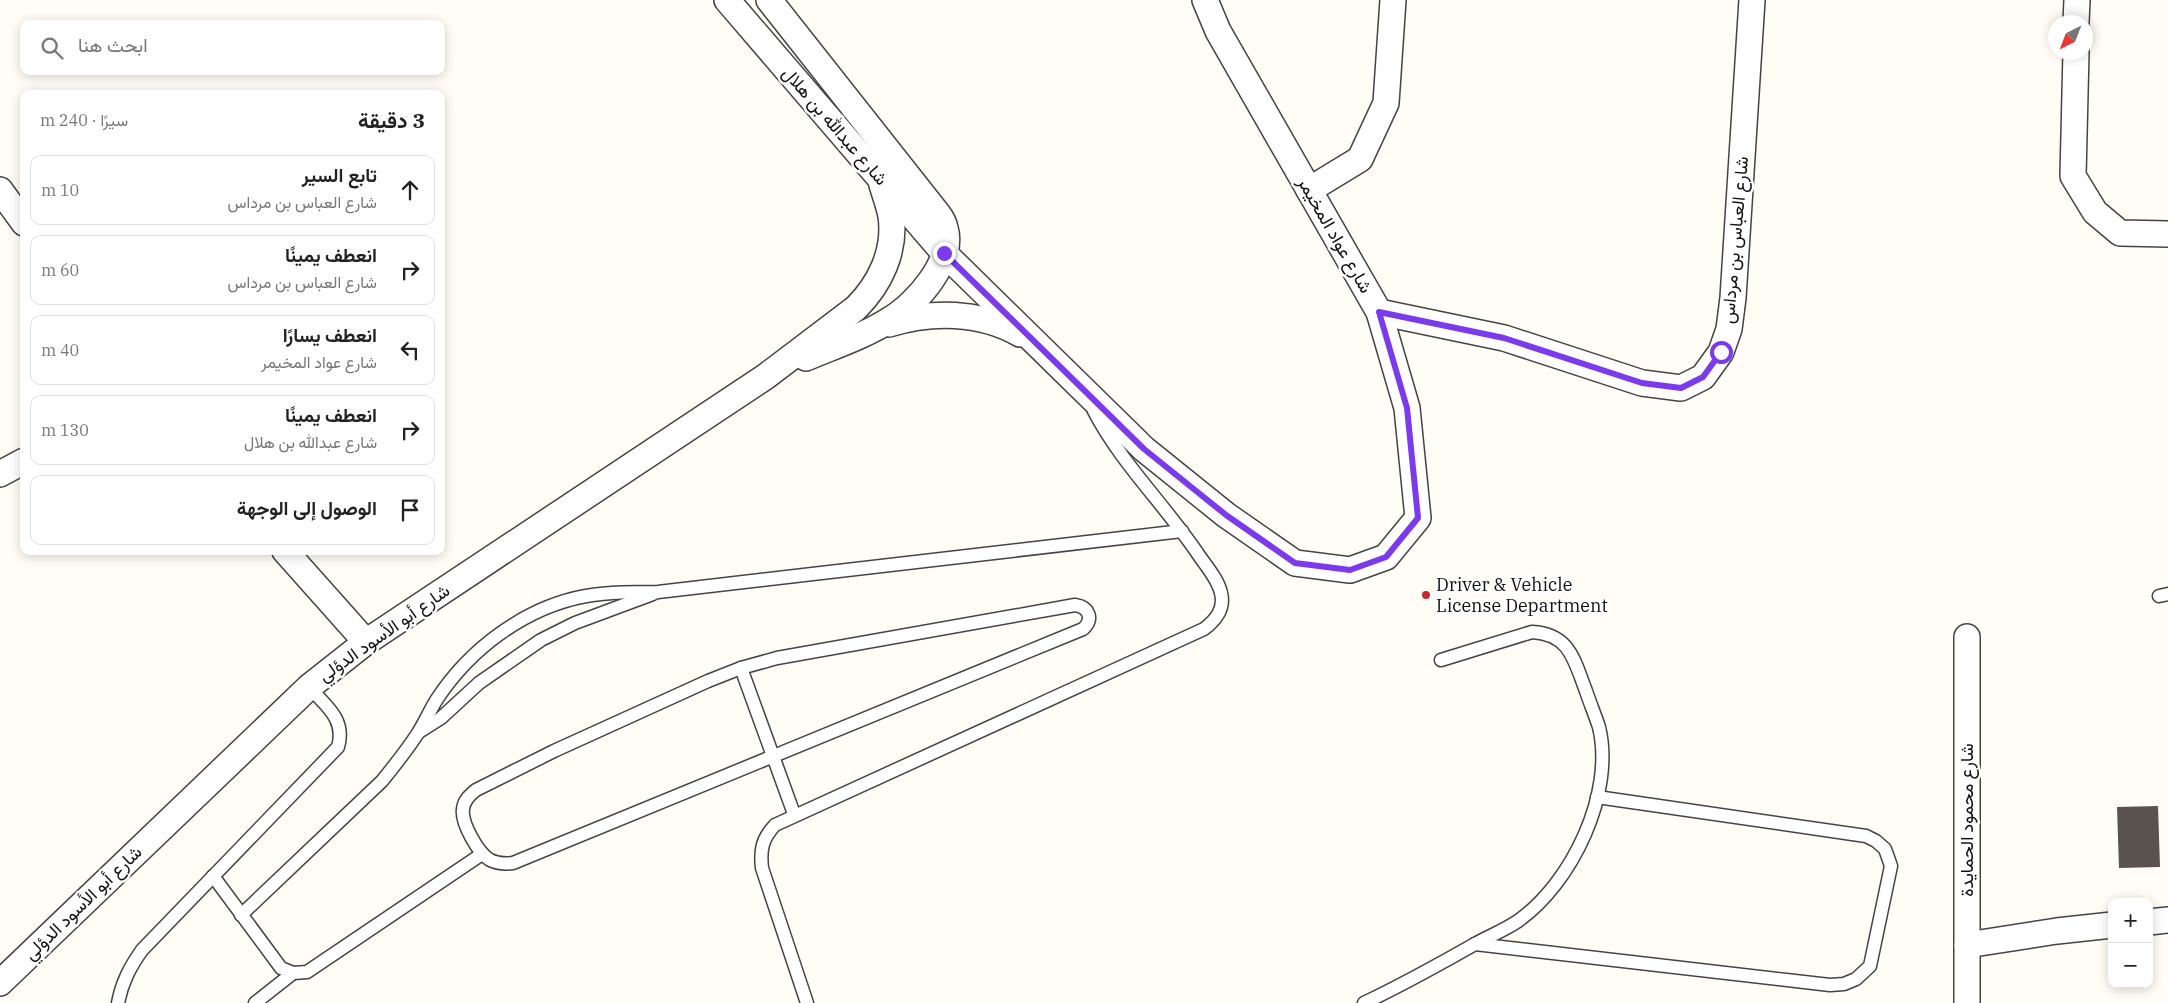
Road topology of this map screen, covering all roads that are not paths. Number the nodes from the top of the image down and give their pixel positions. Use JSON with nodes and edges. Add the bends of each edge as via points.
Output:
{"nodes":[{"id":1,"x":727,"y":0,"type":"edge"},
{"id":2,"x":770,"y":0,"type":"edge"},
{"id":3,"x":1205,"y":0,"type":"edge"},
{"id":4,"x":1393,"y":0,"type":"edge"},
{"id":5,"x":1752,"y":0,"type":"edge"},
{"id":6,"x":2077,"y":0,"type":"edge"},
{"id":7,"x":2076,"y":15,"type":"edge"},
{"id":8,"x":2076,"y":60,"type":"edge"},
{"id":9,"x":880,"y":177,"type":"junction"},
{"id":10,"x":0,"y":190,"type":"edge"},
{"id":11,"x":1309,"y":190,"type":"junction"},
{"id":12,"x":20,"y":218,"type":"edge"},
{"id":13,"x":2168,"y":234,"type":"edge"},
{"id":14,"x":944,"y":253,"type":"junction"},
{"id":15,"x":1379,"y":312,"type":"junction"},
{"id":16,"x":872,"y":329,"type":"junction"},
{"id":17,"x":1035,"y":343,"type":"junction"},
{"id":18,"x":765,"y":377,"type":"junction"},
{"id":19,"x":1082,"y":389,"type":"junction"},
{"id":20,"x":20,"y":463,"type":"edge"},
{"id":21,"x":0,"y":474,"type":"edge"},
{"id":22,"x":1418,"y":518,"type":"joint"},
{"id":23,"x":1182,"y":531,"type":"junction"},
{"id":24,"x":289,"y":555,"type":"edge"},
{"id":25,"x":658,"y":592,"type":"junction"},
{"id":26,"x":1967,"y":637,"type":"dead end"},
{"id":27,"x":366,"y":642,"type":"junction"},
{"id":28,"x":1441,"y":660,"type":"dead end"},
{"id":29,"x":741,"y":668,"type":"junction"},
{"id":30,"x":309,"y":687,"type":"junction"},
{"id":31,"x":419,"y":732,"type":"junction"},
{"id":32,"x":772,"y":755,"type":"junction"},
{"id":33,"x":1597,"y":797,"type":"junction"},
{"id":34,"x":794,"y":814,"type":"junction"},
{"id":35,"x":482,"y":854,"type":"junction"},
{"id":36,"x":213,"y":876,"type":"junction"},
{"id":37,"x":241,"y":915,"type":"junction"},
{"id":38,"x":2168,"y":920,"type":"edge"},
{"id":39,"x":2153,"y":922,"type":"edge"},
{"id":40,"x":2108,"y":925,"type":"edge"},
{"id":41,"x":1475,"y":944,"type":"junction"},
{"id":42,"x":1967,"y":944,"type":"junction"},
{"id":43,"x":293,"y":973,"type":"junction"},
{"id":44,"x":0,"y":982,"type":"edge"},
{"id":45,"x":118,"y":1003,"type":"edge"},
{"id":46,"x":255,"y":1003,"type":"edge"},
{"id":47,"x":807,"y":1003,"type":"edge"},
{"id":48,"x":1364,"y":1003,"type":"edge"},
{"id":49,"x":1967,"y":1003,"type":"edge"}],
"edges":[{"from":1,"to":9,"type":"street","name":"شارع عبدالله بن هلال"},
{"from":2,"to":14,"type":"street","name":"شارع عبدالله بن هلال","via":[[938,214],[946,228]]},
{"from":3,"to":11,"type":"street","name":"شارع عواد المخيمر","via":[[1218,31]]},
{"from":4,"to":11,"type":"street","via":[[1386,103],[1360,159]]},
{"from":5,"to":15,"type":"street","name":"شارع العباس بن مرداس","via":[[1729,330],[1721,352],[1703,377],[1681,388],[1642,383],[1504,338]]},
{"from":6,"to":7,"type":"street"},
{"from":8,"to":13,"type":"street","via":[[2073,176],[2095,212],[2120,233]]},
{"from":9,"to":14,"type":"street","name":"شارع عبدالله بن هلال"},
{"from":9,"to":18,"type":"street","via":[[892,232],[890,250],[878,282],[856,308]]},
{"from":10,"to":12,"type":"street"},
{"from":11,"to":15,"type":"street","name":"شارع عواد المخيمر"},
{"from":14,"to":16,"type":"street","via":[[937,273],[920,294],[892,319]]},
{"from":14,"to":17,"type":"street","name":"شارع عبدالله بن هلال"},
{"from":15,"to":22,"type":"street","name":"شارع عواد المخيمر","via":[[1407,408]]},
{"from":16,"to":17,"type":"street","via":[[920,316],[952,315],[992,322]]},
{"from":16,"to":18,"type":"street"},
{"from":17,"to":19,"type":"street","name":"شارع عبدالله بن هلال"},
{"from":18,"to":27,"type":"street","name":"شارع أبو الأسود الدؤلي"},
{"from":19,"to":22,"type":"street","name":"شارع عبدالله بن هلال","via":[[1144,449],[1226,515],[1295,563],[1350,570],[1386,557]]},
{"from":19,"to":23,"type":"lane","via":[[1114,444]]},
{"from":20,"to":21,"type":"street"},
{"from":23,"to":25,"type":"lane"},
{"from":23,"to":34,"type":"lane","via":[[1222,594],[1221,608],[1215,620],[1204,629]]},
{"from":24,"to":27,"type":"street"},
{"from":25,"to":31,"type":"lane","via":[[575,623],[541,640],[501,666],[441,718]]},
{"from":25,"to":31,"type":"lane","via":[[584,596],[516,624],[485,645],[459,670],[436,700]]},
{"from":26,"to":42,"type":"street","name":"شارع محمود الحمايدة"},
{"from":27,"to":30,"type":"street","name":"شارع أبو الأسود الدؤلي"},
{"from":28,"to":33,"type":"lane","via":[[1532,632],[1545,633],[1567,646],[1599,727],[1601,750]]},
{"from":29,"to":32,"type":"lane"},
{"from":29,"to":32,"type":"lane","via":[[777,658],[1075,605],[1088,610],[1090,617],[1083,629]]},
{"from":29,"to":35,"type":"lane","via":[[554,751],[476,790],[467,797],[463,818]]},
{"from":30,"to":36,"type":"lane","via":[[338,721],[341,737],[338,746]]},
{"from":30,"to":44,"type":"street","name":"شارع أبو الأسود الدؤلي"},
{"from":31,"to":37,"type":"lane","via":[[392,770],[361,803]]},
{"from":32,"to":34,"type":"lane"},
{"from":32,"to":35,"type":"lane","via":[[513,863],[491,861]]},
{"from":33,"to":41,"type":"lane","via":[[1582,844],[1555,886],[1518,920]]},
{"from":33,"to":41,"type":"lane","via":[[1866,836],[1876,841],[1884,849],[1891,866],[1870,966],[1856,979],[1830,985]]},
{"from":34,"to":47,"type":"lane","via":[[775,825],[764,837],[760,852],[762,868]]},
{"from":35,"to":43,"type":"lane","via":[[306,972]]},
{"from":36,"to":37,"type":"lane"},
{"from":36,"to":45,"type":"lane","via":[[142,950],[128,969]]},
{"from":37,"to":43,"type":"lane","via":[[281,968]]},
{"from":38,"to":39,"type":"street"},
{"from":40,"to":42,"type":"street"},
{"from":41,"to":48,"type":"lane","via":[[1417,978]]},
{"from":42,"to":49,"type":"street","name":"شارع محمود الحمايدة"},
{"from":43,"to":46,"type":"lane"}]}
